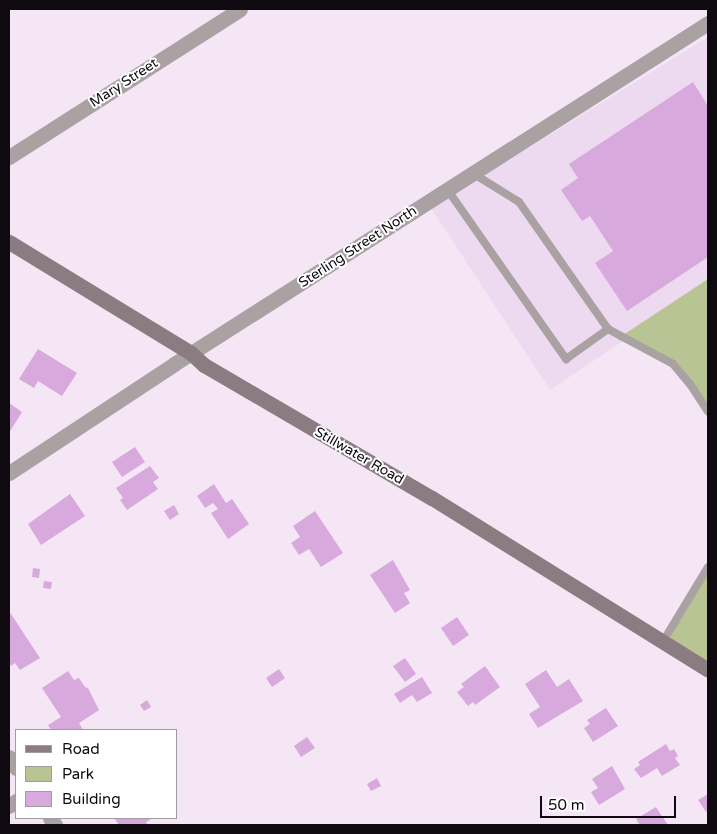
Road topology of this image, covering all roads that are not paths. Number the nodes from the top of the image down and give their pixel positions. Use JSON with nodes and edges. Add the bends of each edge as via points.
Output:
{"nodes":[{"id":1,"x":240,"y":9,"type":"edge"},
{"id":2,"x":708,"y":23,"type":"edge"},
{"id":3,"x":9,"y":157,"type":"edge"},
{"id":4,"x":474,"y":174,"type":"junction"},
{"id":5,"x":447,"y":190,"type":"junction"},
{"id":6,"x":9,"y":242,"type":"edge"},
{"id":7,"x":608,"y":329,"type":"junction"},
{"id":8,"x":191,"y":353,"type":"junction"},
{"id":9,"x":708,"y":412,"type":"edge"},
{"id":10,"x":9,"y":473,"type":"edge"},
{"id":11,"x":708,"y":567,"type":"edge"},
{"id":12,"x":662,"y":643,"type":"junction"},
{"id":13,"x":708,"y":670,"type":"edge"}],
"edges":[{"from":1,"to":3,"type":"street","name":"Mary Street"},
{"from":2,"to":4,"type":"street","name":"Sterling Street North"},
{"from":4,"to":5,"type":"street","name":"Sterling Street North"},
{"from":4,"to":7,"type":"lane","via":[[519,202]]},
{"from":5,"to":7,"type":"lane","via":[[566,359]]},
{"from":5,"to":8,"type":"street","name":"Sterling Street North"},
{"from":6,"to":8,"type":"main road","name":"Stillwater Road"},
{"from":7,"to":9,"type":"lane","via":[[673,364]]},
{"from":8,"to":10,"type":"street","name":"Sterling Street North"},
{"from":8,"to":12,"type":"main road","name":"Stillwater Road","via":[[204,365],[432,498]]},
{"from":11,"to":12,"type":"lane"},
{"from":12,"to":13,"type":"main road","name":"Stillwater Road"}]}
